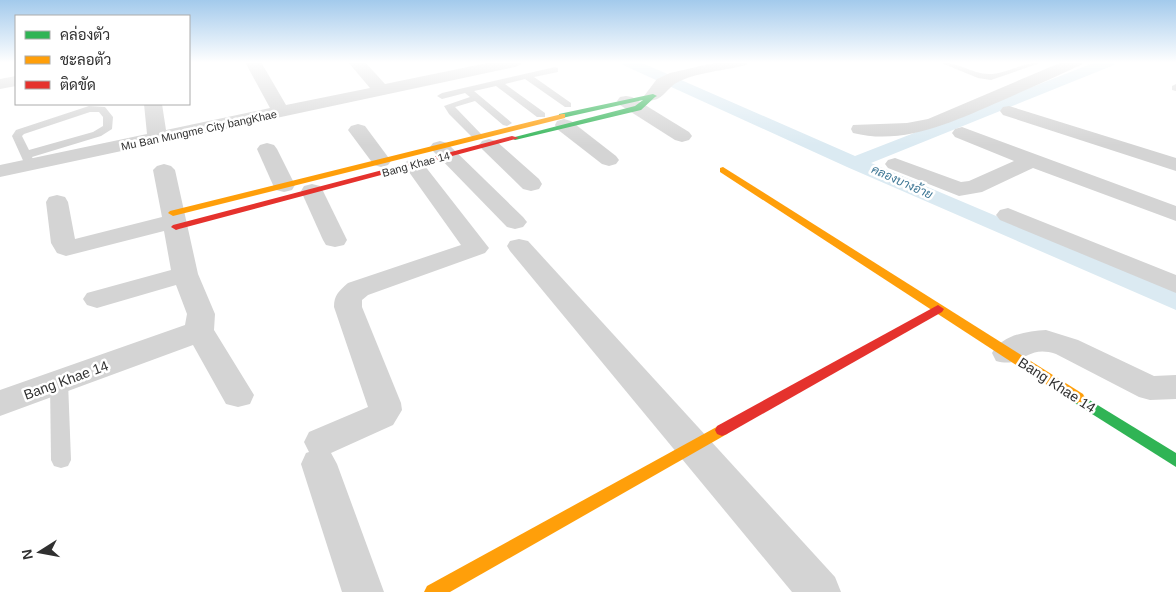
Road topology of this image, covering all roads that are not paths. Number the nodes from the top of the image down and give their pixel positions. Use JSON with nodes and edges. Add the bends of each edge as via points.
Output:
{"nodes":[{"id":1,"x":268,"y":90,"type":"edge"},
{"id":2,"x":381,"y":90,"type":"edge"},
{"id":3,"x":467,"y":90,"type":"joint"},
{"id":4,"x":507,"y":90,"type":"edge"},
{"id":5,"x":545,"y":90,"type":"edge"},
{"id":6,"x":656,"y":90,"type":"edge"},
{"id":7,"x":1012,"y":90,"type":"edge"},
{"id":8,"x":442,"y":96,"type":"dead end"},
{"id":9,"x":477,"y":98,"type":"junction"},
{"id":10,"x":632,"y":104,"type":"junction"},
{"id":11,"x":153,"y":105,"type":"edge"},
{"id":12,"x":568,"y":106,"type":"dead end"},
{"id":13,"x":1009,"y":111,"type":"dead end"},
{"id":14,"x":281,"y":112,"type":"junction"},
{"id":15,"x":552,"y":121,"type":"junction"},
{"id":16,"x":507,"y":123,"type":"dead end"},
{"id":17,"x":860,"y":129,"type":"dead end"},
{"id":18,"x":358,"y":130,"type":"dead end"},
{"id":19,"x":962,"y":133,"type":"dead end"},
{"id":20,"x":682,"y":136,"type":"dead end"},
{"id":21,"x":156,"y":139,"type":"junction"},
{"id":22,"x":484,"y":141,"type":"junction"},
{"id":23,"x":267,"y":149,"type":"dead end"},
{"id":24,"x":444,"y":151,"type":"junction"},
{"id":25,"x":28,"y":160,"type":"junction"},
{"id":26,"x":609,"y":160,"type":"dead end"},
{"id":27,"x":381,"y":161,"type":"junction"},
{"id":28,"x":1032,"y":161,"type":"junction"},
{"id":29,"x":895,"y":164,"type":"dead end"},
{"id":30,"x":414,"y":165,"type":"junction"},
{"id":31,"x":1176,"y":165,"type":"edge"},
{"id":32,"x":164,"y":170,"type":"dead end"},
{"id":33,"x":723,"y":170,"type":"dead end"},
{"id":34,"x":0,"y":171,"type":"edge"},
{"id":35,"x":530,"y":184,"type":"dead end"},
{"id":36,"x":284,"y":185,"type":"junction"},
{"id":37,"x":312,"y":191,"type":"junction"},
{"id":38,"x":58,"y":202,"type":"dead end"},
{"id":39,"x":1176,"y":214,"type":"edge"},
{"id":40,"x":1008,"y":215,"type":"dead end"},
{"id":41,"x":174,"y":220,"type":"junction"},
{"id":42,"x":334,"y":240,"type":"dead end"},
{"id":43,"x":185,"y":274,"type":"junction"},
{"id":44,"x":1176,"y":285,"type":"edge"},
{"id":45,"x":97,"y":300,"type":"dead end"},
{"id":46,"x":938,"y":309,"type":"junction"},
{"id":47,"x":199,"y":330,"type":"junction"},
{"id":48,"x":1007,"y":353,"type":"junction"},
{"id":49,"x":59,"y":382,"type":"junction"},
{"id":50,"x":1176,"y":387,"type":"edge"},
{"id":51,"x":238,"y":395,"type":"dead end"},
{"id":52,"x":0,"y":403,"type":"edge"},
{"id":53,"x":694,"y":447,"type":"junction"},
{"id":54,"x":61,"y":460,"type":"dead end"},
{"id":55,"x":1176,"y":461,"type":"edge"},
{"id":56,"x":363,"y":592,"type":"edge"},
{"id":57,"x":434,"y":592,"type":"edge"},
{"id":58,"x":820,"y":592,"type":"edge"}],
"edges":[{"from":1,"to":14,"type":"street"},
{"from":2,"to":14,"type":"street","name":"Mu Ban Mungme City bangKhae"},
{"from":3,"to":8,"type":"lane"},
{"from":3,"to":9,"type":"lane"},
{"from":4,"to":15,"type":"lane"},
{"from":5,"to":12,"type":"lane"},
{"from":6,"to":10,"type":"street","name":"Bang Khae 14"},
{"from":7,"to":17,"type":"street","via":[[917,129]]},
{"from":9,"to":16,"type":"lane"},
{"from":9,"to":22,"type":"lane","via":[[449,106]]},
{"from":10,"to":15,"type":"street","name":"Bang Khae 14"},
{"from":10,"to":15,"type":"street","name":"Bang Khae 14"},
{"from":10,"to":20,"type":"street"},
{"from":11,"to":21,"type":"street"},
{"from":13,"to":31,"type":"street"},
{"from":14,"to":21,"type":"street","name":"Mu Ban Mungme City bangKhae"},
{"from":15,"to":22,"type":"street","name":"Bang Khae 14"},
{"from":15,"to":26,"type":"street"},
{"from":18,"to":27,"type":"street"},
{"from":19,"to":28,"type":"street"},
{"from":21,"to":25,"type":"street","name":"Mu Ban Mungme City bangKhae"},
{"from":22,"to":24,"type":"street","name":"Bang Khae 14"},
{"from":22,"to":35,"type":"street"},
{"from":23,"to":36,"type":"street"},
{"from":24,"to":27,"type":"street","name":"Bang Khae 14"},
{"from":24,"to":30,"type":"street","name":"Bang Khae 14"},
{"from":24,"to":53,"type":"street"},
{"from":25,"to":25,"type":"lane","via":[[17,136],[20,132],[62,131]]},
{"from":25,"to":34,"type":"street","name":"Mu Ban Mungme City bangKhae"},
{"from":27,"to":36,"type":"street","name":"Bang Khae 14"},
{"from":28,"to":29,"type":"street","via":[[974,187],[958,189]]},
{"from":28,"to":39,"type":"street"},
{"from":30,"to":37,"type":"street","name":"Bang Khae 14"},
{"from":30,"to":56,"type":"street","via":[[476,248],[358,289],[348,298],[348,307],[385,410],[381,416],[320,453]]},
{"from":32,"to":41,"type":"street"},
{"from":33,"to":46,"type":"street","name":"Bang Khae 14"},
{"from":36,"to":41,"type":"street","name":"Bang Khae 14"},
{"from":37,"to":41,"type":"street","name":"Bang Khae 14"},
{"from":37,"to":42,"type":"street"},
{"from":38,"to":41,"type":"street","via":[[66,248]]},
{"from":40,"to":44,"type":"street"},
{"from":41,"to":43,"type":"street"},
{"from":43,"to":45,"type":"street"},
{"from":43,"to":47,"type":"street","via":[[201,314]]},
{"from":46,"to":48,"type":"street","name":"Bang Khae 14"},
{"from":46,"to":53,"type":"street"},
{"from":47,"to":49,"type":"street","name":"Bang Khae 14"},
{"from":47,"to":51,"type":"street"},
{"from":48,"to":50,"type":"street","via":[[1029,341],[1046,340],[1067,346],[1150,388]]},
{"from":48,"to":55,"type":"street","name":"Bang Khae 14"},
{"from":49,"to":52,"type":"street","name":"Bang Khae 14"},
{"from":49,"to":54,"type":"lane"},
{"from":53,"to":57,"type":"street"},
{"from":53,"to":58,"type":"street"}]}
